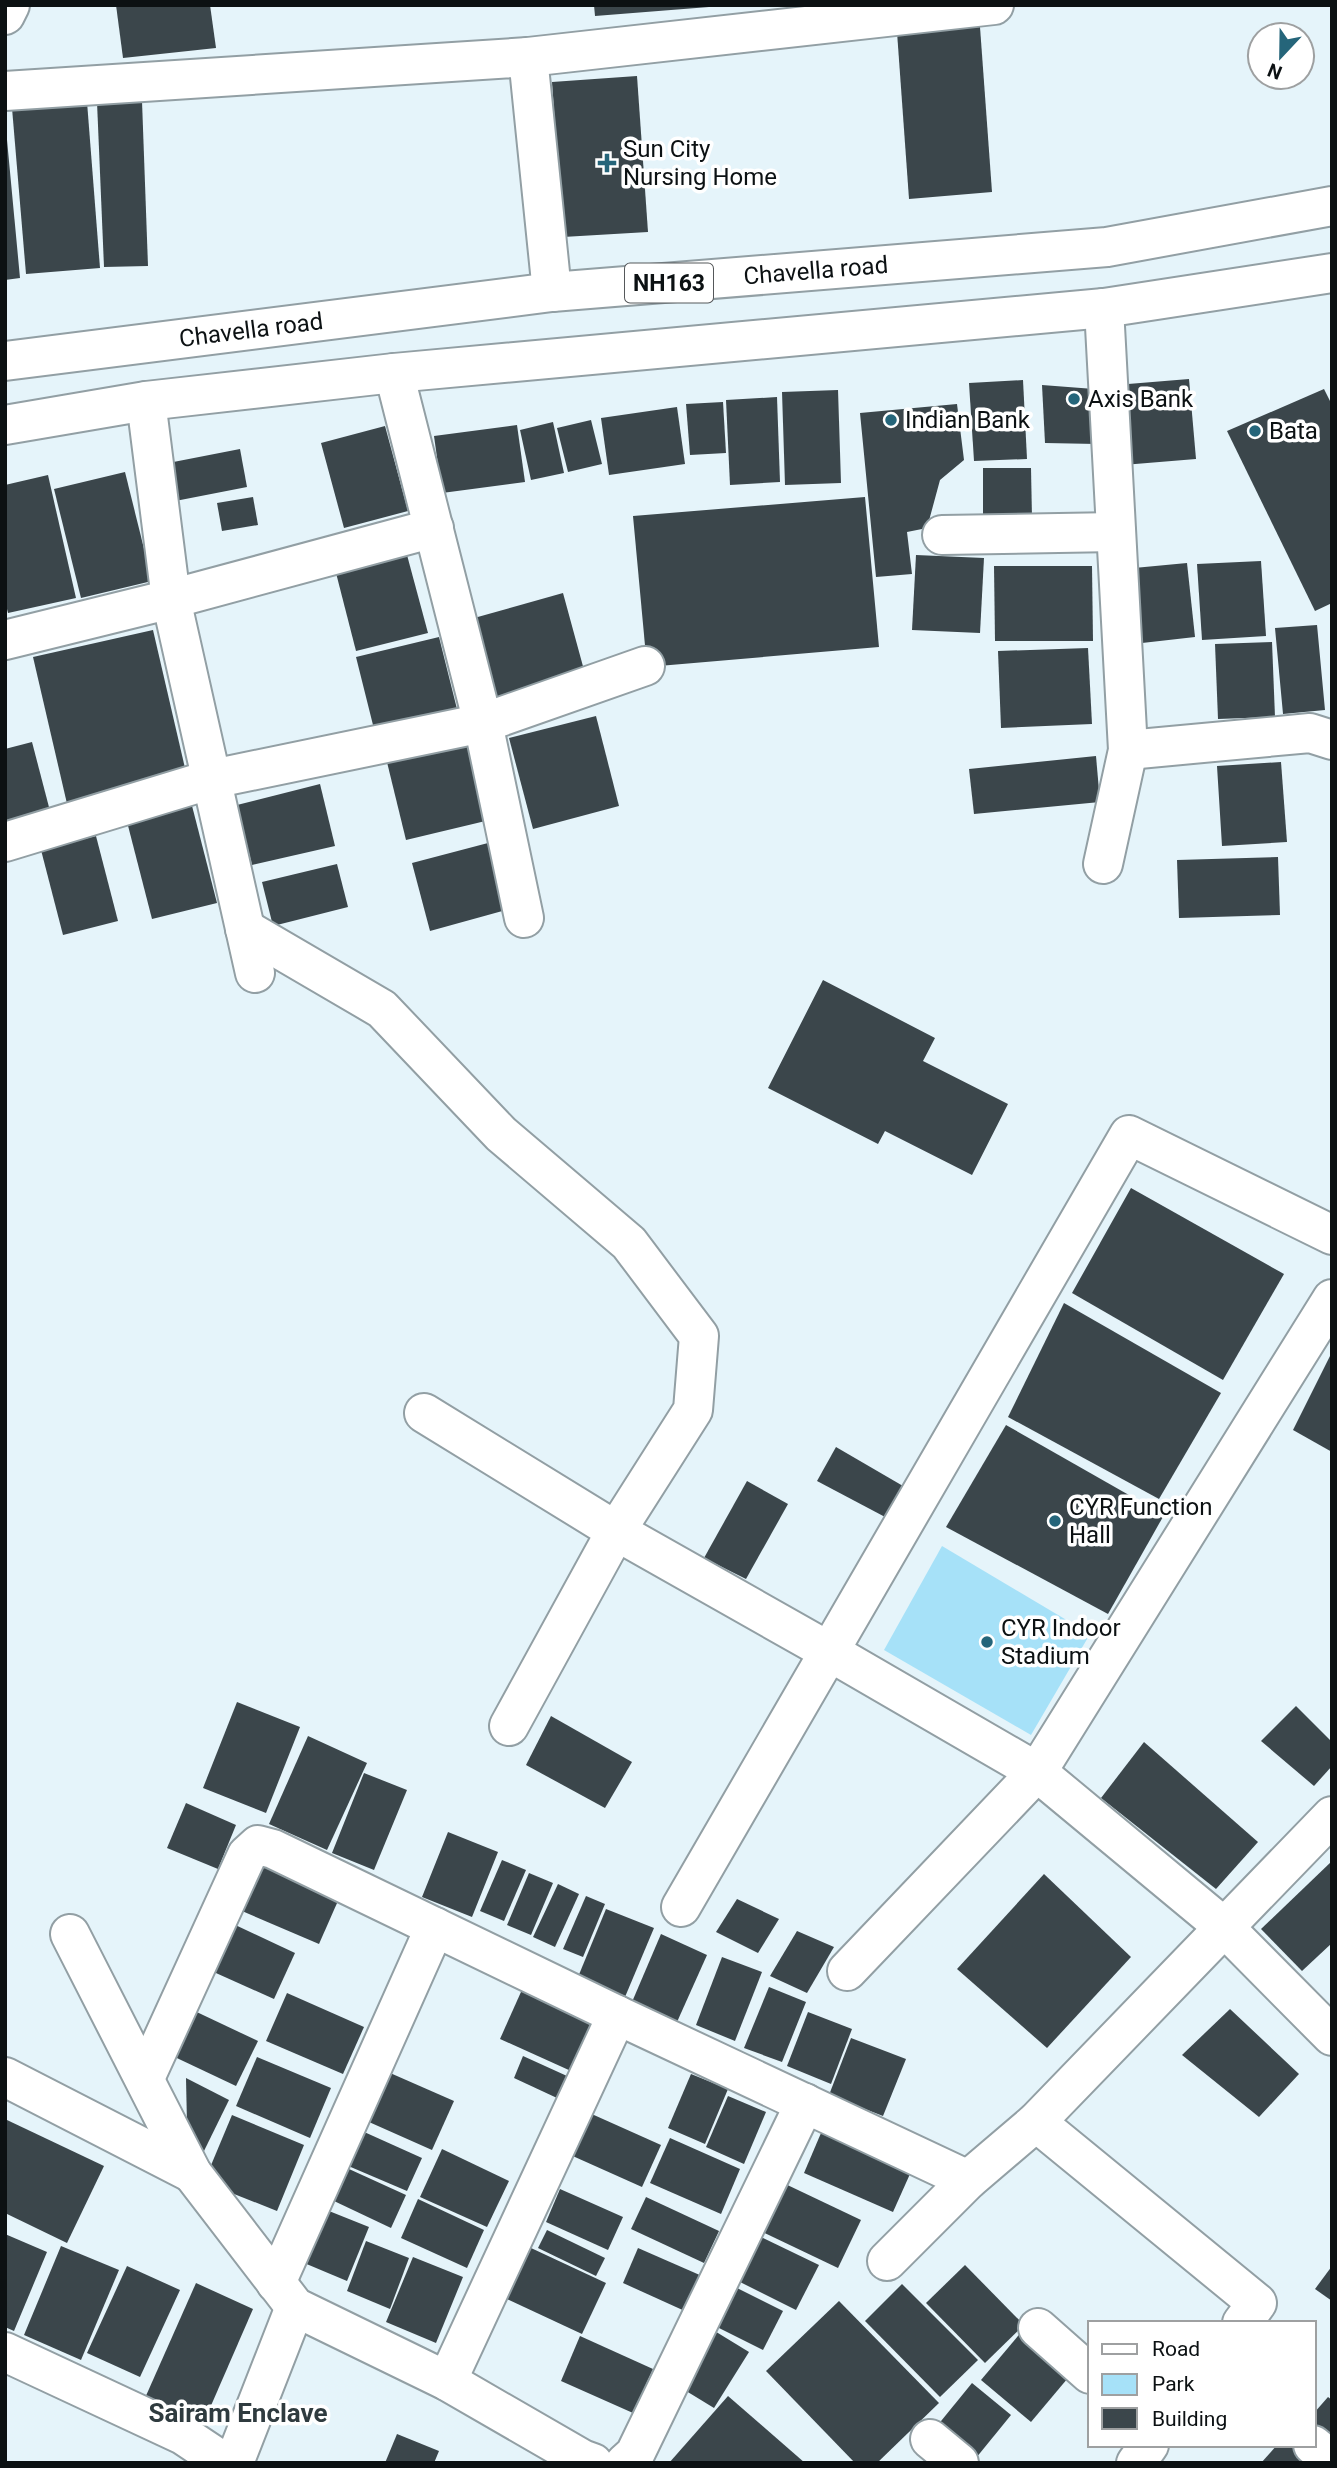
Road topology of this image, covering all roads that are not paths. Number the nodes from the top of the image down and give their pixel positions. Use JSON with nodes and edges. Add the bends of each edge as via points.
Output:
{"nodes":[{"id":1,"x":10,"y":5,"type":"edge"},
{"id":2,"x":994,"y":5,"type":"edge"},
{"id":3,"x":5,"y":15,"type":"edge"},
{"id":4,"x":528,"y":57,"type":"junction"},
{"id":5,"x":5,"y":92,"type":"edge"},
{"id":6,"x":1332,"y":206,"type":"edge"},
{"id":7,"x":1332,"y":273,"type":"edge"},
{"id":8,"x":552,"y":292,"type":"junction"},
{"id":9,"x":1104,"y":308,"type":"junction"},
{"id":10,"x":5,"y":361,"type":"edge"},
{"id":11,"x":394,"y":373,"type":"junction"},
{"id":12,"x":146,"y":401,"type":"junction"},
{"id":13,"x":5,"y":425,"type":"edge"},
{"id":14,"x":434,"y":528,"type":"junction"},
{"id":15,"x":1116,"y":533,"type":"junction"},
{"id":16,"x":942,"y":536,"type":"dead end"},
{"id":17,"x":171,"y":599,"type":"junction"},
{"id":18,"x":5,"y":640,"type":"edge"},
{"id":19,"x":645,"y":666,"type":"dead end"},
{"id":20,"x":483,"y":723,"type":"junction"},
{"id":21,"x":1332,"y":740,"type":"edge"},
{"id":22,"x":1128,"y":750,"type":"junction"},
{"id":23,"x":212,"y":779,"type":"junction"},
{"id":24,"x":5,"y":842,"type":"edge"},
{"id":25,"x":1102,"y":864,"type":"dead end"},
{"id":26,"x":524,"y":918,"type":"dead end"},
{"id":27,"x":245,"y":929,"type":"junction"},
{"id":28,"x":255,"y":973,"type":"dead end"},
{"id":29,"x":1332,"y":1235,"type":"edge"},
{"id":30,"x":1332,"y":1299,"type":"edge"},
{"id":31,"x":424,"y":1413,"type":"dead end"},
{"id":32,"x":616,"y":1531,"type":"junction"},
{"id":33,"x":830,"y":1652,"type":"junction"},
{"id":34,"x":509,"y":1726,"type":"dead end"},
{"id":35,"x":1037,"y":1772,"type":"junction"},
{"id":36,"x":1332,"y":1816,"type":"edge"},
{"id":37,"x":681,"y":1907,"type":"dead end"},
{"id":38,"x":435,"y":1927,"type":"junction"},
{"id":39,"x":1225,"y":1928,"type":"junction"},
{"id":40,"x":70,"y":1934,"type":"dead end"},
{"id":41,"x":847,"y":1971,"type":"dead end"},
{"id":42,"x":617,"y":2015,"type":"junction"},
{"id":43,"x":1332,"y":2036,"type":"edge"},
{"id":44,"x":5,"y":2077,"type":"edge"},
{"id":45,"x":145,"y":2078,"type":"junction"},
{"id":46,"x":805,"y":2103,"type":"junction"},
{"id":47,"x":1036,"y":2122,"type":"junction"},
{"id":48,"x":192,"y":2174,"type":"junction"},
{"id":49,"x":968,"y":2180,"type":"junction"},
{"id":50,"x":887,"y":2261,"type":"dead end"},
{"id":51,"x":286,"y":2295,"type":"junction"},
{"id":52,"x":1243,"y":2321,"type":"edge"},
{"id":53,"x":1038,"y":2328,"type":"dead end"},
{"id":54,"x":5,"y":2352,"type":"edge"},
{"id":55,"x":1088,"y":2372,"type":"edge"},
{"id":56,"x":447,"y":2381,"type":"junction"},
{"id":57,"x":930,"y":2439,"type":"dead end"},
{"id":58,"x":1148,"y":2447,"type":"edge"},
{"id":59,"x":1316,"y":2447,"type":"edge"},
{"id":60,"x":176,"y":2449,"type":"edge"},
{"id":61,"x":1332,"y":2460,"type":"edge"},
{"id":62,"x":225,"y":2463,"type":"edge"},
{"id":63,"x":234,"y":2463,"type":"edge"},
{"id":64,"x":593,"y":2463,"type":"edge"},
{"id":65,"x":625,"y":2463,"type":"edge"},
{"id":66,"x":959,"y":2463,"type":"edge"},
{"id":67,"x":1136,"y":2463,"type":"edge"}],
"edges":[{"from":1,"to":3,"type":"main road"},
{"from":2,"to":4,"type":"main road"},
{"from":4,"to":5,"type":"main road"},
{"from":4,"to":8,"type":"main road"},
{"from":6,"to":8,"type":"main road","name":"Chavella road","number":"NH163","via":[[1107,247]]},
{"from":7,"to":9,"type":"main road"},
{"from":8,"to":10,"type":"main road","name":"Chavella road","number":"NH163"},
{"from":9,"to":11,"type":"main road"},
{"from":9,"to":15,"type":"main road"},
{"from":11,"to":12,"type":"main road"},
{"from":11,"to":14,"type":"main road"},
{"from":12,"to":13,"type":"main road"},
{"from":12,"to":17,"type":"main road"},
{"from":14,"to":17,"type":"main road"},
{"from":14,"to":20,"type":"main road"},
{"from":15,"to":16,"type":"main road"},
{"from":15,"to":22,"type":"main road"},
{"from":17,"to":18,"type":"main road"},
{"from":17,"to":23,"type":"main road"},
{"from":19,"to":20,"type":"main road"},
{"from":20,"to":23,"type":"main road"},
{"from":20,"to":26,"type":"main road"},
{"from":21,"to":22,"type":"main road","via":[[1310,733]]},
{"from":22,"to":25,"type":"main road"},
{"from":23,"to":24,"type":"main road"},
{"from":23,"to":27,"type":"main road"},
{"from":27,"to":28,"type":"main road"},
{"from":27,"to":32,"type":"main road","via":[[382,1009],[501,1134],[629,1243],[699,1336],[693,1410]]},
{"from":29,"to":33,"type":"main road","via":[[1129,1135]]},
{"from":30,"to":35,"type":"main road"},
{"from":31,"to":32,"type":"main road"},
{"from":32,"to":33,"type":"main road"},
{"from":32,"to":34,"type":"main road"},
{"from":33,"to":35,"type":"main road"},
{"from":33,"to":37,"type":"main road"},
{"from":35,"to":39,"type":"main road"},
{"from":35,"to":41,"type":"main road"},
{"from":36,"to":39,"type":"main road"},
{"from":38,"to":42,"type":"main road"},
{"from":38,"to":45,"type":"main road","via":[[258,1845],[247,1855]]},
{"from":38,"to":51,"type":"main road"},
{"from":39,"to":43,"type":"main road"},
{"from":39,"to":47,"type":"main road"},
{"from":40,"to":45,"type":"main road"},
{"from":42,"to":46,"type":"main road"},
{"from":42,"to":56,"type":"main road"},
{"from":44,"to":48,"type":"main road"},
{"from":45,"to":48,"type":"main road"},
{"from":46,"to":49,"type":"main road"},
{"from":46,"to":65,"type":"main road","via":[[635,2454]]},
{"from":47,"to":49,"type":"main road"},
{"from":47,"to":52,"type":"main road","via":[[1257,2302]]},
{"from":48,"to":51,"type":"main road"},
{"from":49,"to":50,"type":"main road"},
{"from":51,"to":56,"type":"main road"},
{"from":51,"to":63,"type":"main road"},
{"from":53,"to":55,"type":"main road"},
{"from":54,"to":60,"type":"main road"},
{"from":56,"to":64,"type":"main road"},
{"from":57,"to":66,"type":"main road"},
{"from":58,"to":67,"type":"main road"},
{"from":59,"to":61,"type":"main road"},
{"from":60,"to":62,"type":"main road"}]}
